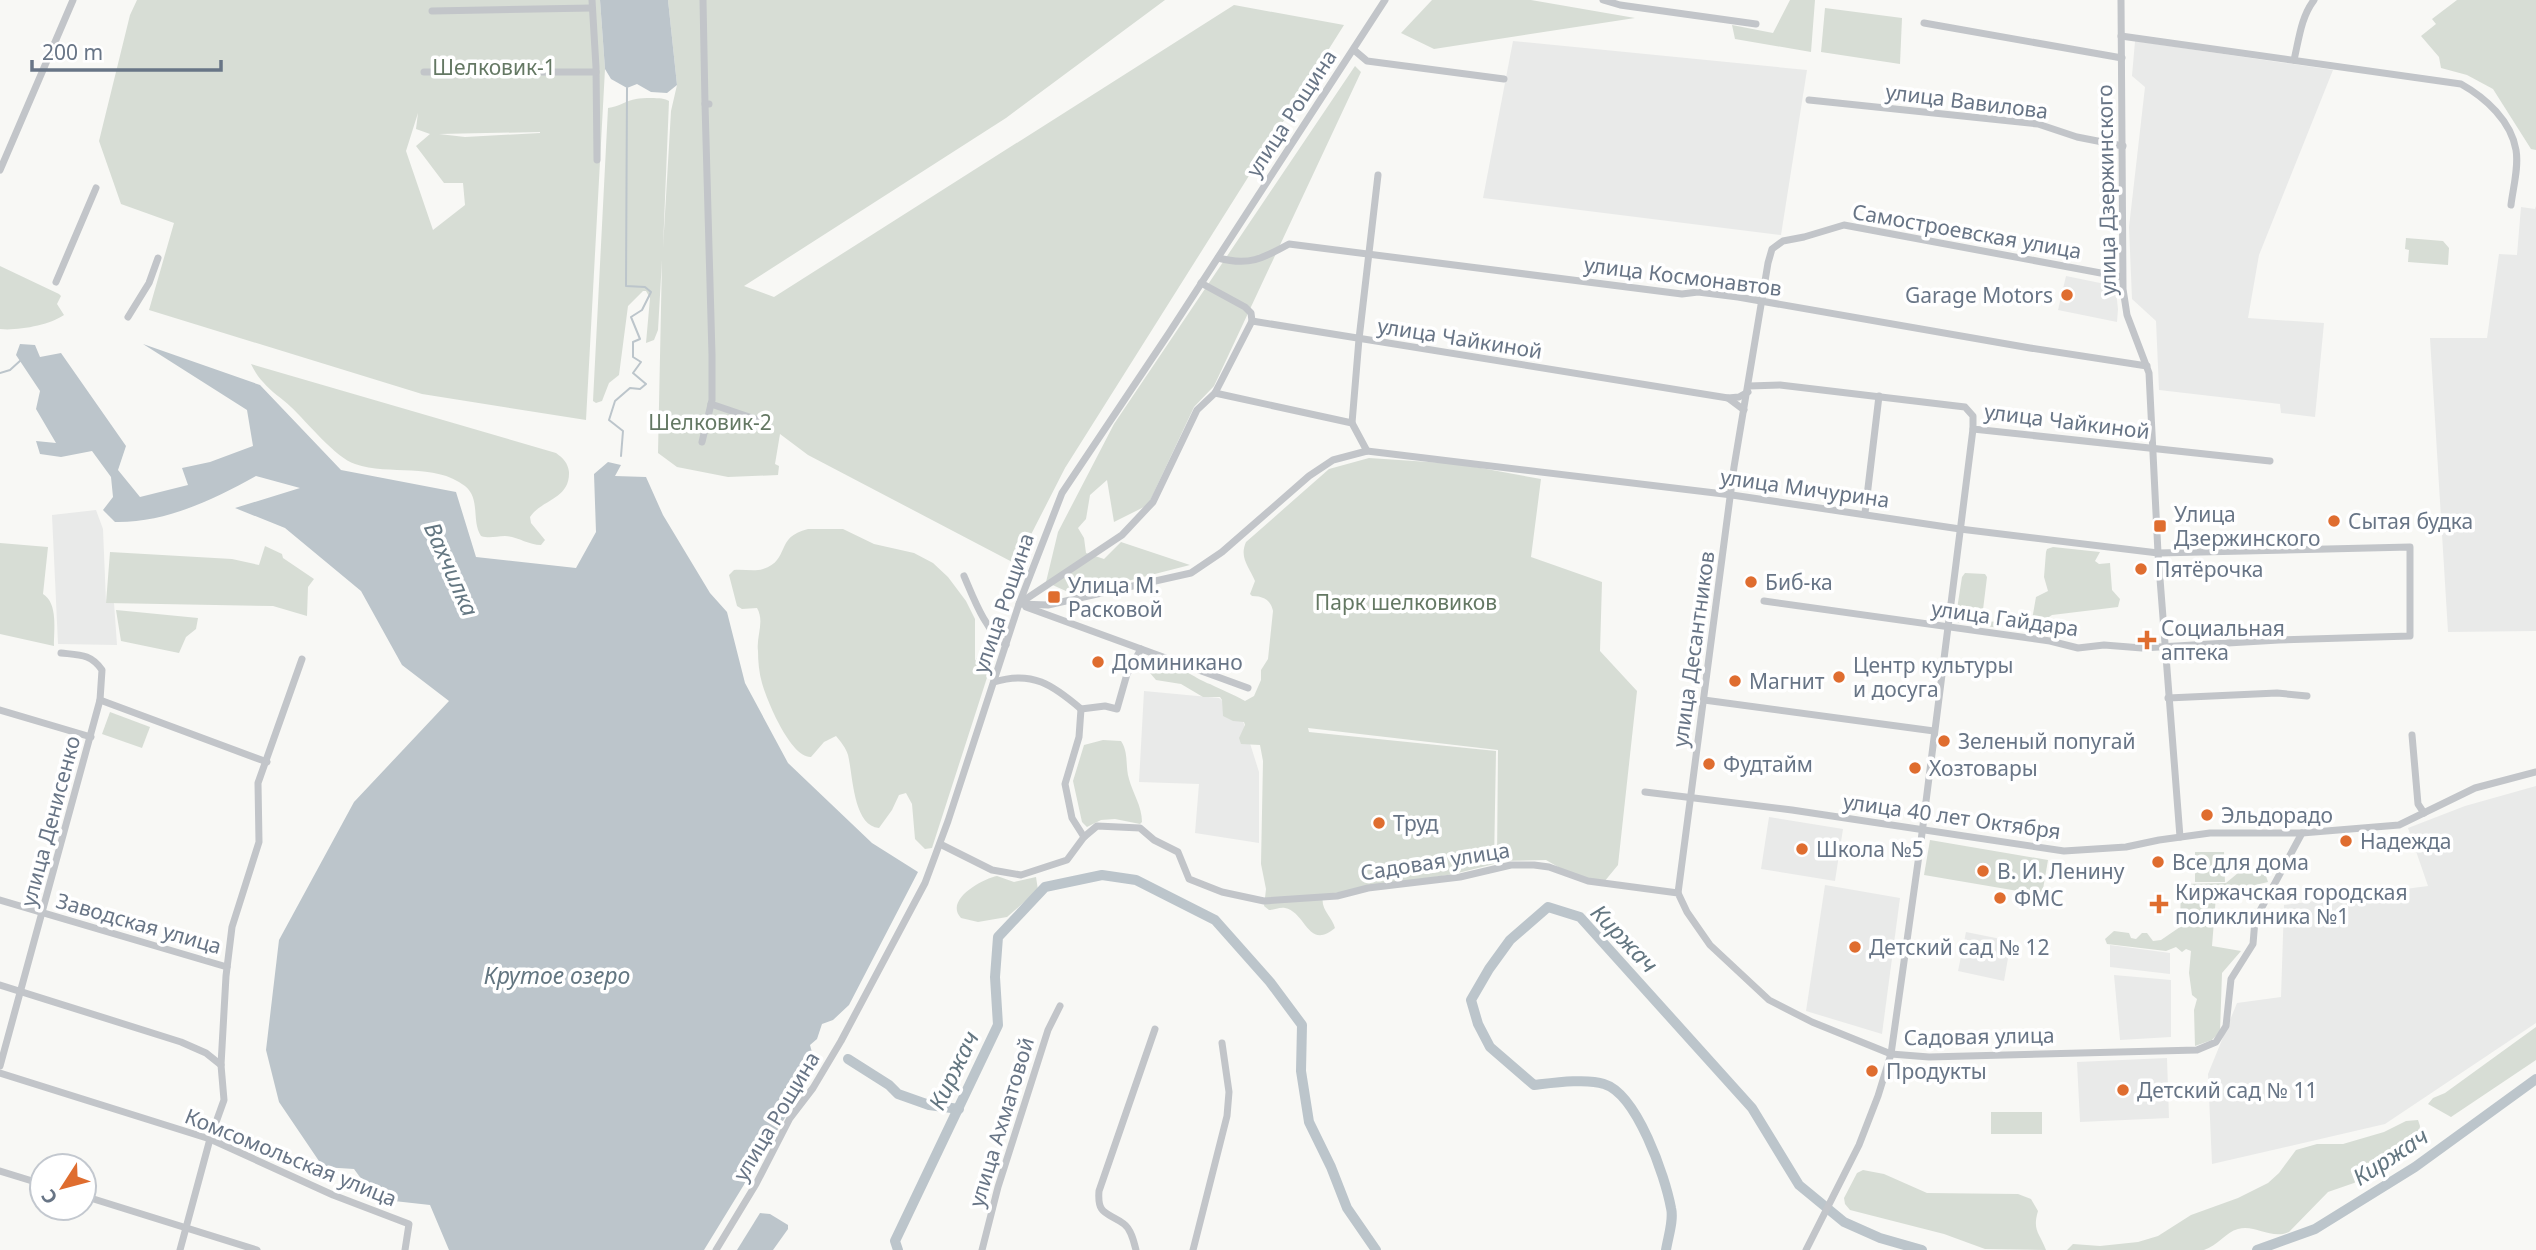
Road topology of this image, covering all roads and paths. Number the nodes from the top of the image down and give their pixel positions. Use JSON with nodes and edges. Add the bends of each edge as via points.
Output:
{"nodes":[{"id":1,"x":73,"y":0,"type":"edge"},
{"id":2,"x":703,"y":0,"type":"edge"},
{"id":3,"x":1385,"y":0,"type":"edge"},
{"id":4,"x":1603,"y":0,"type":"edge"},
{"id":5,"x":2121,"y":0,"type":"edge"},
{"id":6,"x":2315,"y":0,"type":"edge"},
{"id":7,"x":592,"y":4,"type":"edge"},
{"id":8,"x":432,"y":11,"type":"dead end"},
{"id":9,"x":1924,"y":23,"type":"dead end"},
{"id":10,"x":1756,"y":24,"type":"dead end"},
{"id":11,"x":2122,"y":36,"type":"junction"},
{"id":12,"x":1354,"y":50,"type":"junction"},
{"id":13,"x":2122,"y":58,"type":"junction"},
{"id":14,"x":2294,"y":60,"type":"junction"},
{"id":15,"x":424,"y":72,"type":"dead end"},
{"id":16,"x":596,"y":72,"type":"junction"},
{"id":17,"x":1504,"y":79,"type":"dead end"},
{"id":18,"x":1809,"y":100,"type":"dead end"},
{"id":19,"x":2123,"y":146,"type":"junction"},
{"id":20,"x":597,"y":160,"type":"dead end"},
{"id":21,"x":0,"y":170,"type":"edge"},
{"id":22,"x":1378,"y":175,"type":"dead end"},
{"id":23,"x":96,"y":188,"type":"dead end"},
{"id":24,"x":2511,"y":205,"type":"dead end"},
{"id":25,"x":1368,"y":255,"type":"junction"},
{"id":26,"x":158,"y":258,"type":"dead end"},
{"id":27,"x":1217,"y":258,"type":"junction"},
{"id":28,"x":2122,"y":277,"type":"junction"},
{"id":29,"x":56,"y":282,"type":"dead end"},
{"id":30,"x":1201,"y":283,"type":"junction"},
{"id":31,"x":1760,"y":302,"type":"junction"},
{"id":32,"x":128,"y":317,"type":"dead end"},
{"id":33,"x":1252,"y":321,"type":"junction"},
{"id":34,"x":1359,"y":339,"type":"junction"},
{"id":35,"x":2147,"y":366,"type":"junction"},
{"id":36,"x":1749,"y":389,"type":"junction"},
{"id":37,"x":1215,"y":393,"type":"junction"},
{"id":38,"x":1879,"y":396,"type":"junction"},
{"id":39,"x":1728,"y":398,"type":"junction"},
{"id":40,"x":710,"y":404,"type":"junction"},
{"id":41,"x":1744,"y":410,"type":"junction"},
{"id":42,"x":761,"y":421,"type":"dead end"},
{"id":43,"x":1352,"y":423,"type":"junction"},
{"id":44,"x":1973,"y":429,"type":"junction"},
{"id":45,"x":702,"y":442,"type":"dead end"},
{"id":46,"x":2152,"y":450,"type":"junction"},
{"id":47,"x":1367,"y":451,"type":"junction"},
{"id":48,"x":2270,"y":461,"type":"dead end"},
{"id":49,"x":1732,"y":495,"type":"junction"},
{"id":50,"x":1865,"y":513,"type":"junction"},
{"id":51,"x":1960,"y":529,"type":"junction"},
{"id":52,"x":2158,"y":553,"type":"junction"},
{"id":53,"x":964,"y":576,"type":"dead end"},
{"id":54,"x":1764,"y":601,"type":"dead end"},
{"id":55,"x":1019,"y":604,"type":"junction"},
{"id":56,"x":1048,"y":606,"type":"junction"},
{"id":57,"x":1051,"y":616,"type":"junction"},
{"id":58,"x":1947,"y":627,"type":"junction"},
{"id":59,"x":2410,"y":636,"type":"joint"},
{"id":60,"x":1006,"y":645,"type":"junction"},
{"id":61,"x":2164,"y":647,"type":"junction"},
{"id":62,"x":1141,"y":649,"type":"junction"},
{"id":63,"x":61,"y":653,"type":"dead end"},
{"id":64,"x":302,"y":659,"type":"dead end"},
{"id":65,"x":994,"y":681,"type":"junction"},
{"id":66,"x":1248,"y":688,"type":"dead end"},
{"id":67,"x":2307,"y":696,"type":"dead end"},
{"id":68,"x":2168,"y":698,"type":"junction"},
{"id":69,"x":100,"y":700,"type":"junction"},
{"id":70,"x":1704,"y":700,"type":"junction"},
{"id":71,"x":1081,"y":709,"type":"junction"},
{"id":72,"x":0,"y":710,"type":"edge"},
{"id":73,"x":1934,"y":732,"type":"junction"},
{"id":74,"x":2412,"y":735,"type":"dead end"},
{"id":75,"x":91,"y":737,"type":"junction"},
{"id":76,"x":267,"y":762,"type":"junction"},
{"id":77,"x":2536,"y":772,"type":"edge"},
{"id":78,"x":1645,"y":792,"type":"dead end"},
{"id":79,"x":1690,"y":797,"type":"junction"},
{"id":80,"x":2424,"y":813,"type":"junction"},
{"id":81,"x":1923,"y":830,"type":"junction"},
{"id":82,"x":2302,"y":833,"type":"junction"},
{"id":83,"x":1084,"y":837,"type":"junction"},
{"id":84,"x":2180,"y":837,"type":"junction"},
{"id":85,"x":940,"y":844,"type":"junction"},
{"id":86,"x":1678,"y":893,"type":"junction"},
{"id":87,"x":0,"y":900,"type":"edge"},
{"id":88,"x":43,"y":914,"type":"junction"},
{"id":89,"x":227,"y":967,"type":"junction"},
{"id":90,"x":0,"y":985,"type":"edge"},
{"id":91,"x":20,"y":991,"type":"junction"},
{"id":92,"x":1060,"y":1006,"type":"dead end"},
{"id":93,"x":1155,"y":1029,"type":"dead end"},
{"id":94,"x":1222,"y":1043,"type":"dead end"},
{"id":95,"x":1891,"y":1054,"type":"junction"},
{"id":96,"x":221,"y":1065,"type":"junction"},
{"id":97,"x":0,"y":1066,"type":"edge"},
{"id":98,"x":0,"y":1073,"type":"edge"},
{"id":99,"x":210,"y":1139,"type":"junction"},
{"id":100,"x":0,"y":1171,"type":"edge"},
{"id":101,"x":28,"y":1180,"type":"edge"},
{"id":102,"x":98,"y":1200,"type":"edge"},
{"id":103,"x":187,"y":1228,"type":"junction"},
{"id":104,"x":180,"y":1250,"type":"edge"},
{"id":105,"x":257,"y":1250,"type":"edge"},
{"id":106,"x":405,"y":1250,"type":"edge"},
{"id":107,"x":716,"y":1250,"type":"edge"},
{"id":108,"x":982,"y":1250,"type":"edge"},
{"id":109,"x":1136,"y":1250,"type":"edge"},
{"id":110,"x":1193,"y":1250,"type":"edge"},
{"id":111,"x":1806,"y":1250,"type":"edge"}],
"edges":[{"from":1,"to":21,"type":"street"},
{"from":2,"to":40,"type":"street"},
{"from":3,"to":12,"type":"street","name":"улица Рощина"},
{"from":4,"to":10,"type":"street"},
{"from":5,"to":11,"type":"street","name":"улица Дзержинского"},
{"from":6,"to":14,"type":"street","via":[[2306,11]]},
{"from":7,"to":8,"type":"street"},
{"from":7,"to":16,"type":"street"},
{"from":9,"to":13,"type":"street"},
{"from":11,"to":13,"type":"street","name":"улица Дзержинского"},
{"from":11,"to":14,"type":"street"},
{"from":12,"to":17,"type":"street","via":[[1367,61]]},
{"from":12,"to":27,"type":"street","name":"улица Рощина"},
{"from":13,"to":19,"type":"street","name":"улица Дзержинского"},
{"from":14,"to":24,"type":"street","via":[[2446,80],[2476,93],[2499,115],[2516,149]]},
{"from":15,"to":16,"type":"street"},
{"from":16,"to":20,"type":"street"},
{"from":18,"to":19,"type":"street","name":"улица Вавилова","via":[[2038,124]]},
{"from":19,"to":28,"type":"street","name":"улица Дзержинского"},
{"from":22,"to":25,"type":"street"},
{"from":23,"to":29,"type":"street"},
{"from":25,"to":27,"type":"street","name":"улица Космонавтов","via":[[1289,244],[1239,263]]},
{"from":25,"to":31,"type":"street","name":"улица Космонавтов"},
{"from":25,"to":34,"type":"street"},
{"from":26,"to":32,"type":"street"},
{"from":27,"to":30,"type":"street","name":"улица Рощина"},
{"from":28,"to":31,"type":"street","name":"Самостроевская улица","via":[[1844,225],[1783,241],[1772,249]]},
{"from":28,"to":35,"type":"street","name":"улица Дзержинского","via":[[2127,315]]},
{"from":30,"to":33,"type":"street","via":[[1245,307]]},
{"from":30,"to":55,"type":"street","name":"улица Рощина","via":[[1062,493]]},
{"from":31,"to":35,"type":"street","name":"улица Космонавтов"},
{"from":31,"to":36,"type":"street"},
{"from":33,"to":34,"type":"street","name":"улица Чайкиной"},
{"from":33,"to":37,"type":"street"},
{"from":34,"to":39,"type":"street","name":"улица Чайкиной"},
{"from":34,"to":43,"type":"street"},
{"from":35,"to":46,"type":"street","name":"улица Дзержинского"},
{"from":36,"to":38,"type":"street","name":"улица Чайкиной","via":[[1780,385]]},
{"from":36,"to":39,"type":"street","name":"улица Чайкиной"},
{"from":36,"to":41,"type":"street","name":"улица Десантников"},
{"from":37,"to":43,"type":"street"},
{"from":37,"to":55,"type":"street","via":[[1197,410],[1153,502],[1122,535]]},
{"from":38,"to":44,"type":"street","name":"улица Чайкиной","via":[[1965,407],[1973,416]]},
{"from":38,"to":50,"type":"street"},
{"from":39,"to":41,"type":"street","name":"улица Чайкиной"},
{"from":40,"to":42,"type":"street"},
{"from":40,"to":45,"type":"street"},
{"from":41,"to":49,"type":"street","name":"улица Десантников"},
{"from":43,"to":47,"type":"street"},
{"from":44,"to":46,"type":"street","name":"улица Чайкиной"},
{"from":44,"to":51,"type":"street"},
{"from":46,"to":48,"type":"street","name":"улица Чайкиной"},
{"from":46,"to":52,"type":"street","name":"улица Дзержинского"},
{"from":47,"to":49,"type":"street","name":"улица Мичурина"},
{"from":47,"to":56,"type":"street","via":[[1333,460],[1309,476],[1191,573]]},
{"from":49,"to":50,"type":"street","name":"улица Мичурина"},
{"from":49,"to":70,"type":"street","name":"улица Десантников"},
{"from":50,"to":51,"type":"street","name":"улица Мичурина"},
{"from":51,"to":52,"type":"street","name":"улица Мичурина"},
{"from":51,"to":58,"type":"street"},
{"from":52,"to":59,"type":"street","name":"улица Мичурина","via":[[2410,547]]},
{"from":52,"to":61,"type":"street","name":"улица Дзержинского"},
{"from":53,"to":60,"type":"street","via":[[981,613]]},
{"from":54,"to":58,"type":"street","name":"улица Гайдара"},
{"from":55,"to":56,"type":"street"},
{"from":55,"to":57,"type":"street"},
{"from":55,"to":60,"type":"street","name":"улица Рощина"},
{"from":56,"to":57,"type":"street"},
{"from":57,"to":62,"type":"street"},
{"from":58,"to":61,"type":"street","name":"улица Гайдара","via":[[2078,648]]},
{"from":58,"to":73,"type":"street"},
{"from":59,"to":61,"type":"street","name":"улица Гайдара"},
{"from":60,"to":65,"type":"street","name":"улица Рощина"},
{"from":61,"to":68,"type":"street","name":"улица Дзержинского"},
{"from":62,"to":66,"type":"street"},
{"from":62,"to":71,"type":"street","via":[[1127,674],[1117,709]]},
{"from":63,"to":69,"type":"street","name":"улица Денисенко","via":[[95,660],[103,670]]},
{"from":64,"to":76,"type":"street"},
{"from":65,"to":71,"type":"street","via":[[1031,677],[1057,689]]},
{"from":65,"to":85,"type":"street","name":"улица Рощина"},
{"from":67,"to":68,"type":"street"},
{"from":68,"to":84,"type":"street","name":"улица Дзержинского"},
{"from":69,"to":75,"type":"street","name":"улица Денисенко"},
{"from":69,"to":76,"type":"street"},
{"from":70,"to":73,"type":"street"},
{"from":70,"to":79,"type":"street","name":"улица Десантников"},
{"from":71,"to":83,"type":"street","via":[[1079,737],[1065,784],[1072,818]]},
{"from":72,"to":75,"type":"street"},
{"from":73,"to":81,"type":"street"},
{"from":74,"to":80,"type":"street","via":[[2418,804]]},
{"from":75,"to":88,"type":"street","name":"улица Денисенко"},
{"from":76,"to":89,"type":"street","via":[[258,783],[259,842],[232,927]]},
{"from":77,"to":80,"type":"street","name":"улица 40 лет Октября","via":[[2475,788]]},
{"from":78,"to":79,"type":"street","name":"улица 40 лет Октября"},
{"from":79,"to":81,"type":"street","name":"улица 40 лет Октября"},
{"from":79,"to":86,"type":"street","name":"улица Десантников"},
{"from":80,"to":82,"type":"street","name":"улица 40 лет Октября","via":[[2399,825]]},
{"from":81,"to":84,"type":"street","name":"улица 40 лет Октября","via":[[2064,851]]},
{"from":81,"to":95,"type":"street"},
{"from":82,"to":84,"type":"street","name":"улица 40 лет Октября"},
{"from":82,"to":95,"type":"street","name":"Садовая улица","via":[[2255,920],[2252,944],[2231,979],[2226,1026],[2216,1042],[2197,1051]]},
{"from":83,"to":85,"type":"street","via":[[1067,860],[1020,874],[992,870]]},
{"from":83,"to":86,"type":"street","name":"Садовая улица","via":[[1097,826],[1140,828],[1178,852],[1189,879],[1213,890],[1264,901],[1337,896],[1511,865],[1549,867],[1588,881]]},
{"from":85,"to":107,"type":"street","name":"улица Рощина","via":[[925,883],[841,1041],[790,1118]]},
{"from":86,"to":95,"type":"street","name":"Садовая улица","via":[[1710,945],[1769,1000]]},
{"from":87,"to":88,"type":"street","name":"Заводская улица"},
{"from":88,"to":89,"type":"street","name":"Заводская улица"},
{"from":88,"to":91,"type":"street","name":"улица Денисенко"},
{"from":89,"to":96,"type":"street"},
{"from":90,"to":91,"type":"street"},
{"from":91,"to":96,"type":"street","via":[[181,1042]]},
{"from":91,"to":97,"type":"street","name":"улица Денисенко"},
{"from":92,"to":108,"type":"street","name":"улица Ахматовой","via":[[1048,1030]]},
{"from":93,"to":109,"type":"street","via":[[1099,1191],[1102,1212],[1127,1226]]},
{"from":94,"to":110,"type":"street","via":[[1229,1092],[1227,1116]]},
{"from":95,"to":111,"type":"street","via":[[1846,1170]]},
{"from":96,"to":99,"type":"street","via":[[224,1100]]},
{"from":98,"to":99,"type":"street","name":"Комсомольская улица"},
{"from":99,"to":103,"type":"street"},
{"from":99,"to":106,"type":"street","name":"Комсомольская улица","via":[[409,1224]]},
{"from":100,"to":101,"type":"street"},
{"from":102,"to":103,"type":"street"},
{"from":103,"to":104,"type":"street"},
{"from":103,"to":105,"type":"street"}]}
